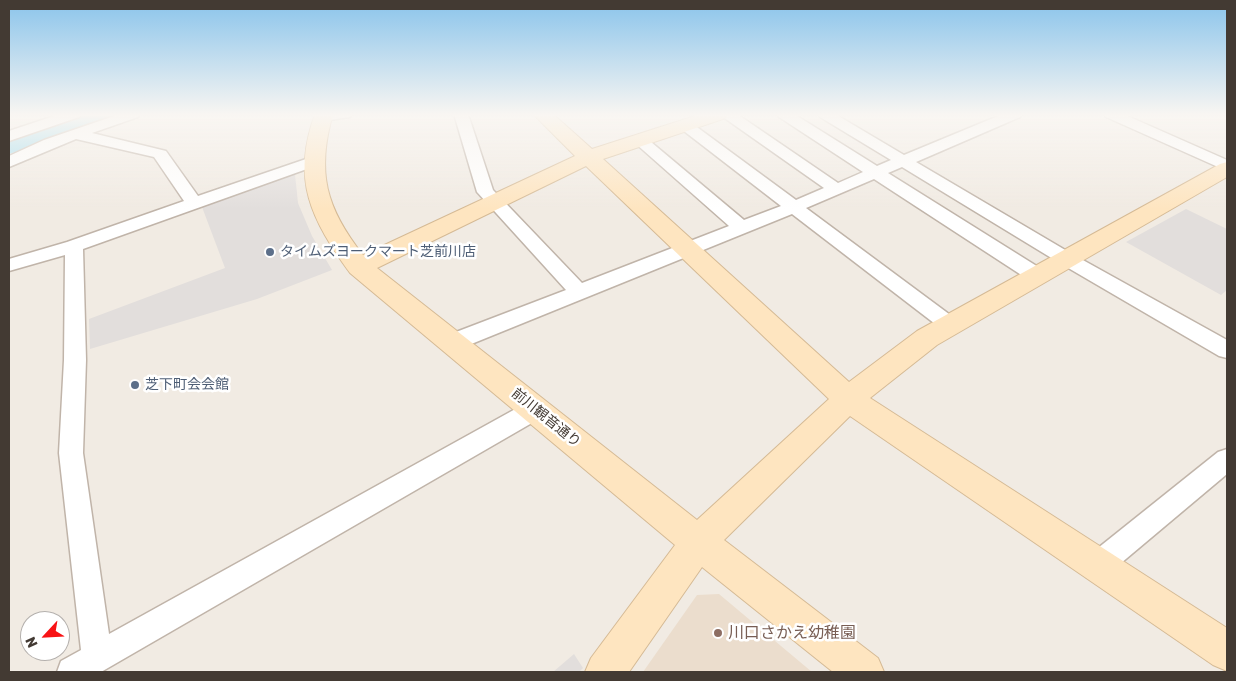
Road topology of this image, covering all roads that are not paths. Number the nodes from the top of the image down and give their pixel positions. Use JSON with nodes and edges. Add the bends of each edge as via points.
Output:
{"nodes":[{"id":1,"x":43,"y":146,"type":"edge"},
{"id":2,"x":125,"y":146,"type":"edge"},
{"id":3,"x":314,"y":146,"type":"edge"},
{"id":4,"x":471,"y":146,"type":"edge"},
{"id":5,"x":575,"y":146,"type":"edge"},
{"id":6,"x":623,"y":146,"type":"edge"},
{"id":7,"x":647,"y":146,"type":"edge"},
{"id":8,"x":713,"y":146,"type":"edge"},
{"id":9,"x":774,"y":146,"type":"edge"},
{"id":10,"x":834,"y":146,"type":"edge"},
{"id":11,"x":880,"y":146,"type":"edge"},
{"id":12,"x":938,"y":146,"type":"edge"},
{"id":13,"x":1181,"y":146,"type":"edge"},
{"id":14,"x":588,"y":158,"type":"junction"},
{"id":15,"x":904,"y":160,"type":"junction"},
{"id":16,"x":9,"y":162,"type":"edge"},
{"id":17,"x":312,"y":162,"type":"junction"},
{"id":18,"x":1227,"y":167,"type":"edge"},
{"id":19,"x":876,"y":172,"type":"junction"},
{"id":20,"x":836,"y":189,"type":"junction"},
{"id":21,"x":494,"y":202,"type":"junction"},
{"id":22,"x":194,"y":203,"type":"junction"},
{"id":23,"x":794,"y":207,"type":"junction"},
{"id":24,"x":742,"y":228,"type":"junction"},
{"id":25,"x":74,"y":246,"type":"junction"},
{"id":26,"x":686,"y":250,"type":"junction"},
{"id":27,"x":1065,"y":258,"type":"junction"},
{"id":28,"x":9,"y":265,"type":"edge"},
{"id":29,"x":359,"y":267,"type":"junction"},
{"id":30,"x":1036,"y":275,"type":"junction"},
{"id":31,"x":580,"y":293,"type":"junction"},
{"id":32,"x":950,"y":325,"type":"junction"},
{"id":33,"x":451,"y":343,"type":"junction"},
{"id":34,"x":1227,"y":350,"type":"edge"},
{"id":35,"x":848,"y":399,"type":"junction"},
{"id":36,"x":536,"y":408,"type":"junction"},
{"id":37,"x":1227,"y":459,"type":"edge"},
{"id":38,"x":698,"y":542,"type":"junction"},
{"id":39,"x":1098,"y":565,"type":"junction"},
{"id":40,"x":1227,"y":651,"type":"edge"},
{"id":41,"x":97,"y":658,"type":"junction"},
{"id":42,"x":72,"y":672,"type":"edge"},
{"id":43,"x":605,"y":672,"type":"edge"},
{"id":44,"x":864,"y":672,"type":"edge"}],
"edges":[{"from":1,"to":16,"type":"street"},
{"from":2,"to":22,"type":"street","via":[[160,154]]},
{"from":3,"to":17,"type":"street","name":"前川観音通り"},
{"from":4,"to":21,"type":"street","via":[[485,192]]},
{"from":5,"to":14,"type":"street"},
{"from":6,"to":14,"type":"street"},
{"from":7,"to":24,"type":"street"},
{"from":8,"to":23,"type":"street"},
{"from":9,"to":20,"type":"street"},
{"from":10,"to":19,"type":"street"},
{"from":11,"to":15,"type":"street"},
{"from":12,"to":15,"type":"street"},
{"from":13,"to":18,"type":"street"},
{"from":14,"to":21,"type":"street"},
{"from":14,"to":26,"type":"street"},
{"from":15,"to":19,"type":"street"},
{"from":15,"to":27,"type":"street"},
{"from":17,"to":22,"type":"street"},
{"from":17,"to":29,"type":"street","name":"前川観音通り","via":[[318,196],[327,220]]},
{"from":18,"to":27,"type":"street"},
{"from":19,"to":20,"type":"street"},
{"from":19,"to":30,"type":"street"},
{"from":20,"to":23,"type":"street"},
{"from":21,"to":29,"type":"street"},
{"from":21,"to":31,"type":"street"},
{"from":22,"to":25,"type":"street"},
{"from":23,"to":24,"type":"street"},
{"from":23,"to":32,"type":"street"},
{"from":24,"to":26,"type":"street"},
{"from":25,"to":28,"type":"street"},
{"from":25,"to":41,"type":"street","via":[[75,360],[71,453]]},
{"from":26,"to":31,"type":"street"},
{"from":26,"to":35,"type":"street"},
{"from":27,"to":30,"type":"street"},
{"from":27,"to":34,"type":"street"},
{"from":29,"to":33,"type":"street","name":"前川観音通り"},
{"from":30,"to":32,"type":"street"},
{"from":31,"to":33,"type":"street"},
{"from":32,"to":35,"type":"street","via":[[927,338]]},
{"from":33,"to":36,"type":"street","name":"前川観音通り"},
{"from":35,"to":38,"type":"street"},
{"from":35,"to":39,"type":"street"},
{"from":36,"to":38,"type":"street","name":"前川観音通り"},
{"from":36,"to":41,"type":"street"},
{"from":37,"to":39,"type":"street"},
{"from":38,"to":43,"type":"street"},
{"from":38,"to":44,"type":"street","name":"前川観音通り"},
{"from":39,"to":40,"type":"street"},
{"from":41,"to":42,"type":"street"}]}
